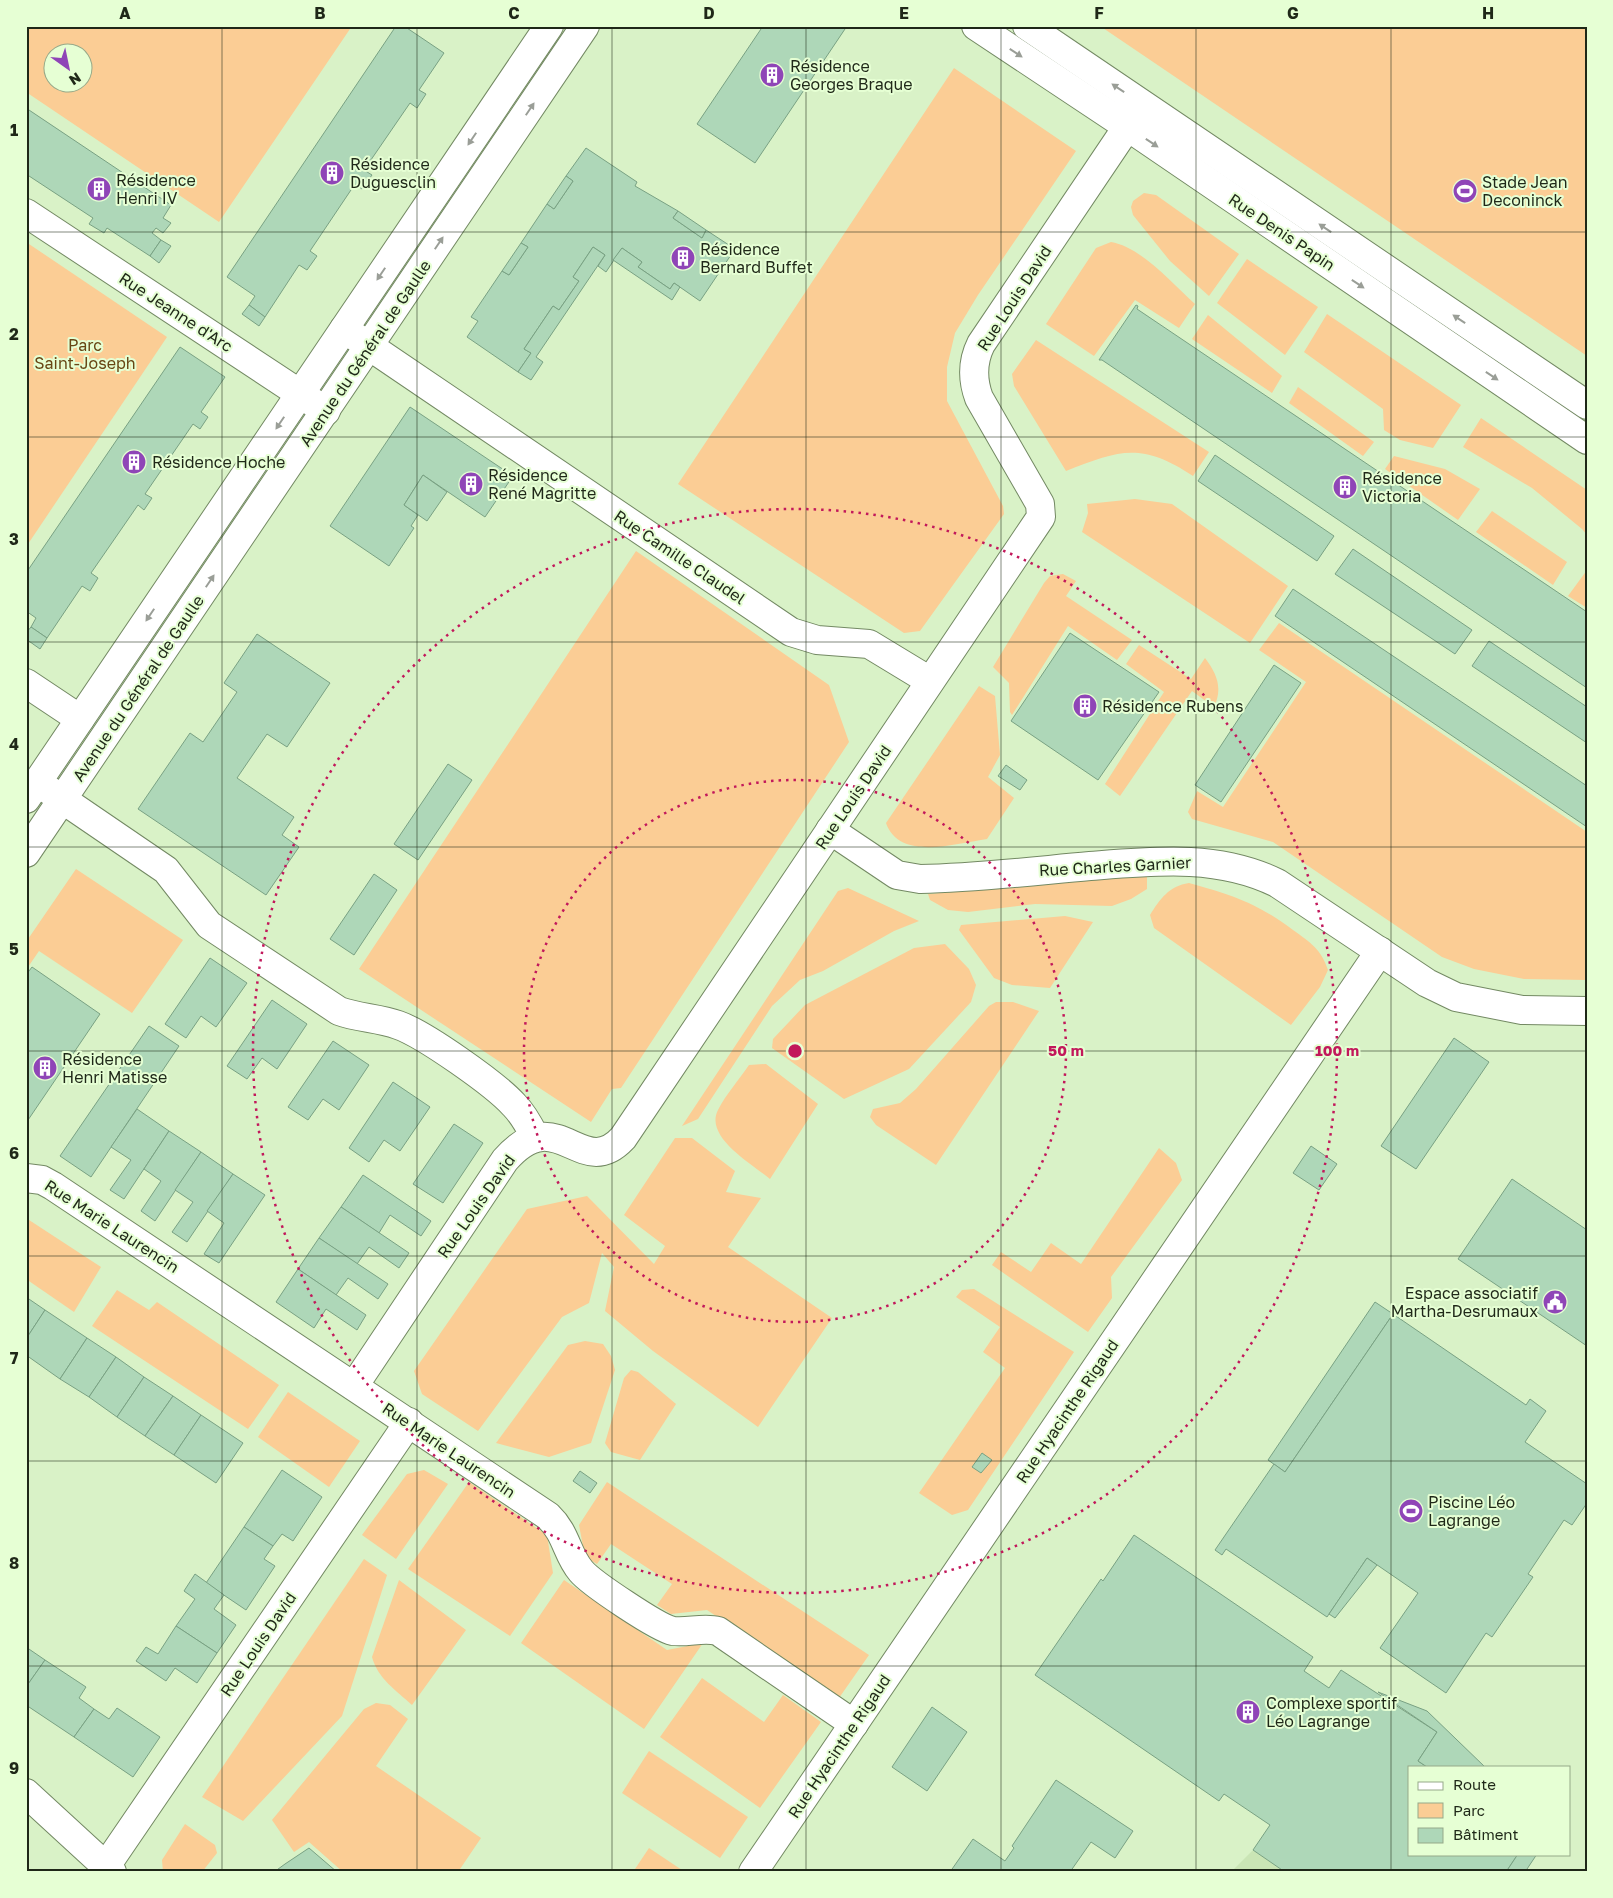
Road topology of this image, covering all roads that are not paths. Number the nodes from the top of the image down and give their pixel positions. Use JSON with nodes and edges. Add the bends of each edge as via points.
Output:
{"nodes":[{"id":1,"x":548,"y":26,"type":"edge"},
{"id":2,"x":585,"y":26,"type":"edge"},
{"id":3,"x":976,"y":26,"type":"edge"},
{"id":4,"x":1026,"y":26,"type":"edge"},
{"id":5,"x":1143,"y":105,"type":"junction"},
{"id":6,"x":1128,"y":127,"type":"junction"},
{"id":7,"x":26,"y":212,"type":"edge"},
{"id":8,"x":344,"y":329,"type":"junction"},
{"id":9,"x":369,"y":346,"type":"junction"},
{"id":10,"x":300,"y":394,"type":"junction"},
{"id":11,"x":1587,"y":405,"type":"edge"},
{"id":12,"x":326,"y":411,"type":"junction"},
{"id":13,"x":1587,"y":440,"type":"edge"},
{"id":14,"x":930,"y":681,"type":"junction"},
{"id":15,"x":26,"y":683,"type":"edge"},
{"id":16,"x":80,"y":719,"type":"junction"},
{"id":17,"x":32,"y":790,"type":"edge"},
{"id":18,"x":63,"y":799,"type":"junction"},
{"id":19,"x":830,"y":830,"type":"junction"},
{"id":20,"x":26,"y":853,"type":"edge"},
{"id":21,"x":1380,"y":950,"type":"junction"},
{"id":22,"x":1587,"y":1011,"type":"edge"},
{"id":23,"x":535,"y":1137,"type":"junction"},
{"id":24,"x":26,"y":1178,"type":"edge"},
{"id":25,"x":354,"y":1386,"type":"junction"},
{"id":26,"x":409,"y":1422,"type":"junction"},
{"id":27,"x":854,"y":1724,"type":"junction"},
{"id":28,"x":26,"y":1793,"type":"edge"},
{"id":29,"x":109,"y":1869,"type":"edge"},
{"id":30,"x":753,"y":1872,"type":"edge"}],
"edges":[{"from":1,"to":8,"type":"street","name":"Avenue du Général de Gaulle","one_way":true},
{"from":9,"to":2,"type":"street","name":"Avenue du Général de Gaulle","one_way":true},
{"from":3,"to":6,"type":"street","name":"Rue Denis Papin","one_way":true},
{"from":5,"to":4,"type":"street","name":"Rue Denis Papin","one_way":true},
{"from":5,"to":6,"type":"street","name":"Rue Louis David"},
{"from":11,"to":5,"type":"street","name":"Rue Denis Papin","one_way":true},
{"from":6,"to":13,"type":"street","name":"Rue Denis Papin","one_way":true},
{"from":6,"to":14,"type":"street","name":"Rue Louis David","via":[[977,352],[973,370],[979,398],[1040,504],[1042,513]]},
{"from":7,"to":10,"type":"street","name":"Rue Jeanne d'Arc"},
{"from":8,"to":9,"type":"street","name":"Rue Camille Claudel"},
{"from":8,"to":10,"type":"street","name":"Avenue du Général de Gaulle"},
{"from":9,"to":12,"type":"street","name":"Avenue du Général de Gaulle"},
{"from":9,"to":14,"type":"street","name":"Rue Camille Claudel","via":[[791,632],[816,640],[869,644]]},
{"from":10,"to":12,"type":"street","name":"Rue Jeanne d'Arc"},
{"from":10,"to":16,"type":"street","name":"Avenue du Général de Gaulle","one_way":true},
{"from":18,"to":12,"type":"street","name":"Avenue du Général de Gaulle","one_way":true},
{"from":14,"to":19,"type":"street","name":"Rue Louis David"},
{"from":15,"to":16,"type":"street"},
{"from":16,"to":17,"type":"street","name":"Avenue du Général de Gaulle"},
{"from":17,"to":18,"type":"street"},
{"from":18,"to":20,"type":"street","name":"Avenue du Général de Gaulle"},
{"from":18,"to":23,"type":"street","via":[[166,870],[210,925],[339,1011],[398,1024],[420,1036],[506,1097],[524,1117]]},
{"from":19,"to":21,"type":"street","name":"Rue Charles Garnier","via":[[897,875],[920,879],[1173,860],[1238,868],[1277,883]]},
{"from":19,"to":23,"type":"street","name":"Rue Louis David","via":[[618,1144],[595,1153],[551,1136]]},
{"from":21,"to":22,"type":"street","name":"Rue Charles Garnier","via":[[1456,997],[1522,1010]]},
{"from":21,"to":27,"type":"street","name":"Rue Hyacinthe Rigaud"},
{"from":23,"to":25,"type":"street","name":"Rue Louis David","via":[[519,1145],[505,1160]]},
{"from":24,"to":25,"type":"street","name":"Rue Marie Laurencin","via":[[42,1180],[53,1186]]},
{"from":25,"to":26,"type":"street","name":"Rue Marie Laurencin"},
{"from":26,"to":27,"type":"street","name":"Rue Marie Laurencin","via":[[548,1516],[560,1528],[581,1571],[657,1625],[674,1631],[704,1629],[718,1632]]},
{"from":26,"to":29,"type":"street","name":"Rue Louis David"},
{"from":27,"to":30,"type":"street","name":"Rue Hyacinthe Rigaud"},
{"from":28,"to":29,"type":"street"}]}
